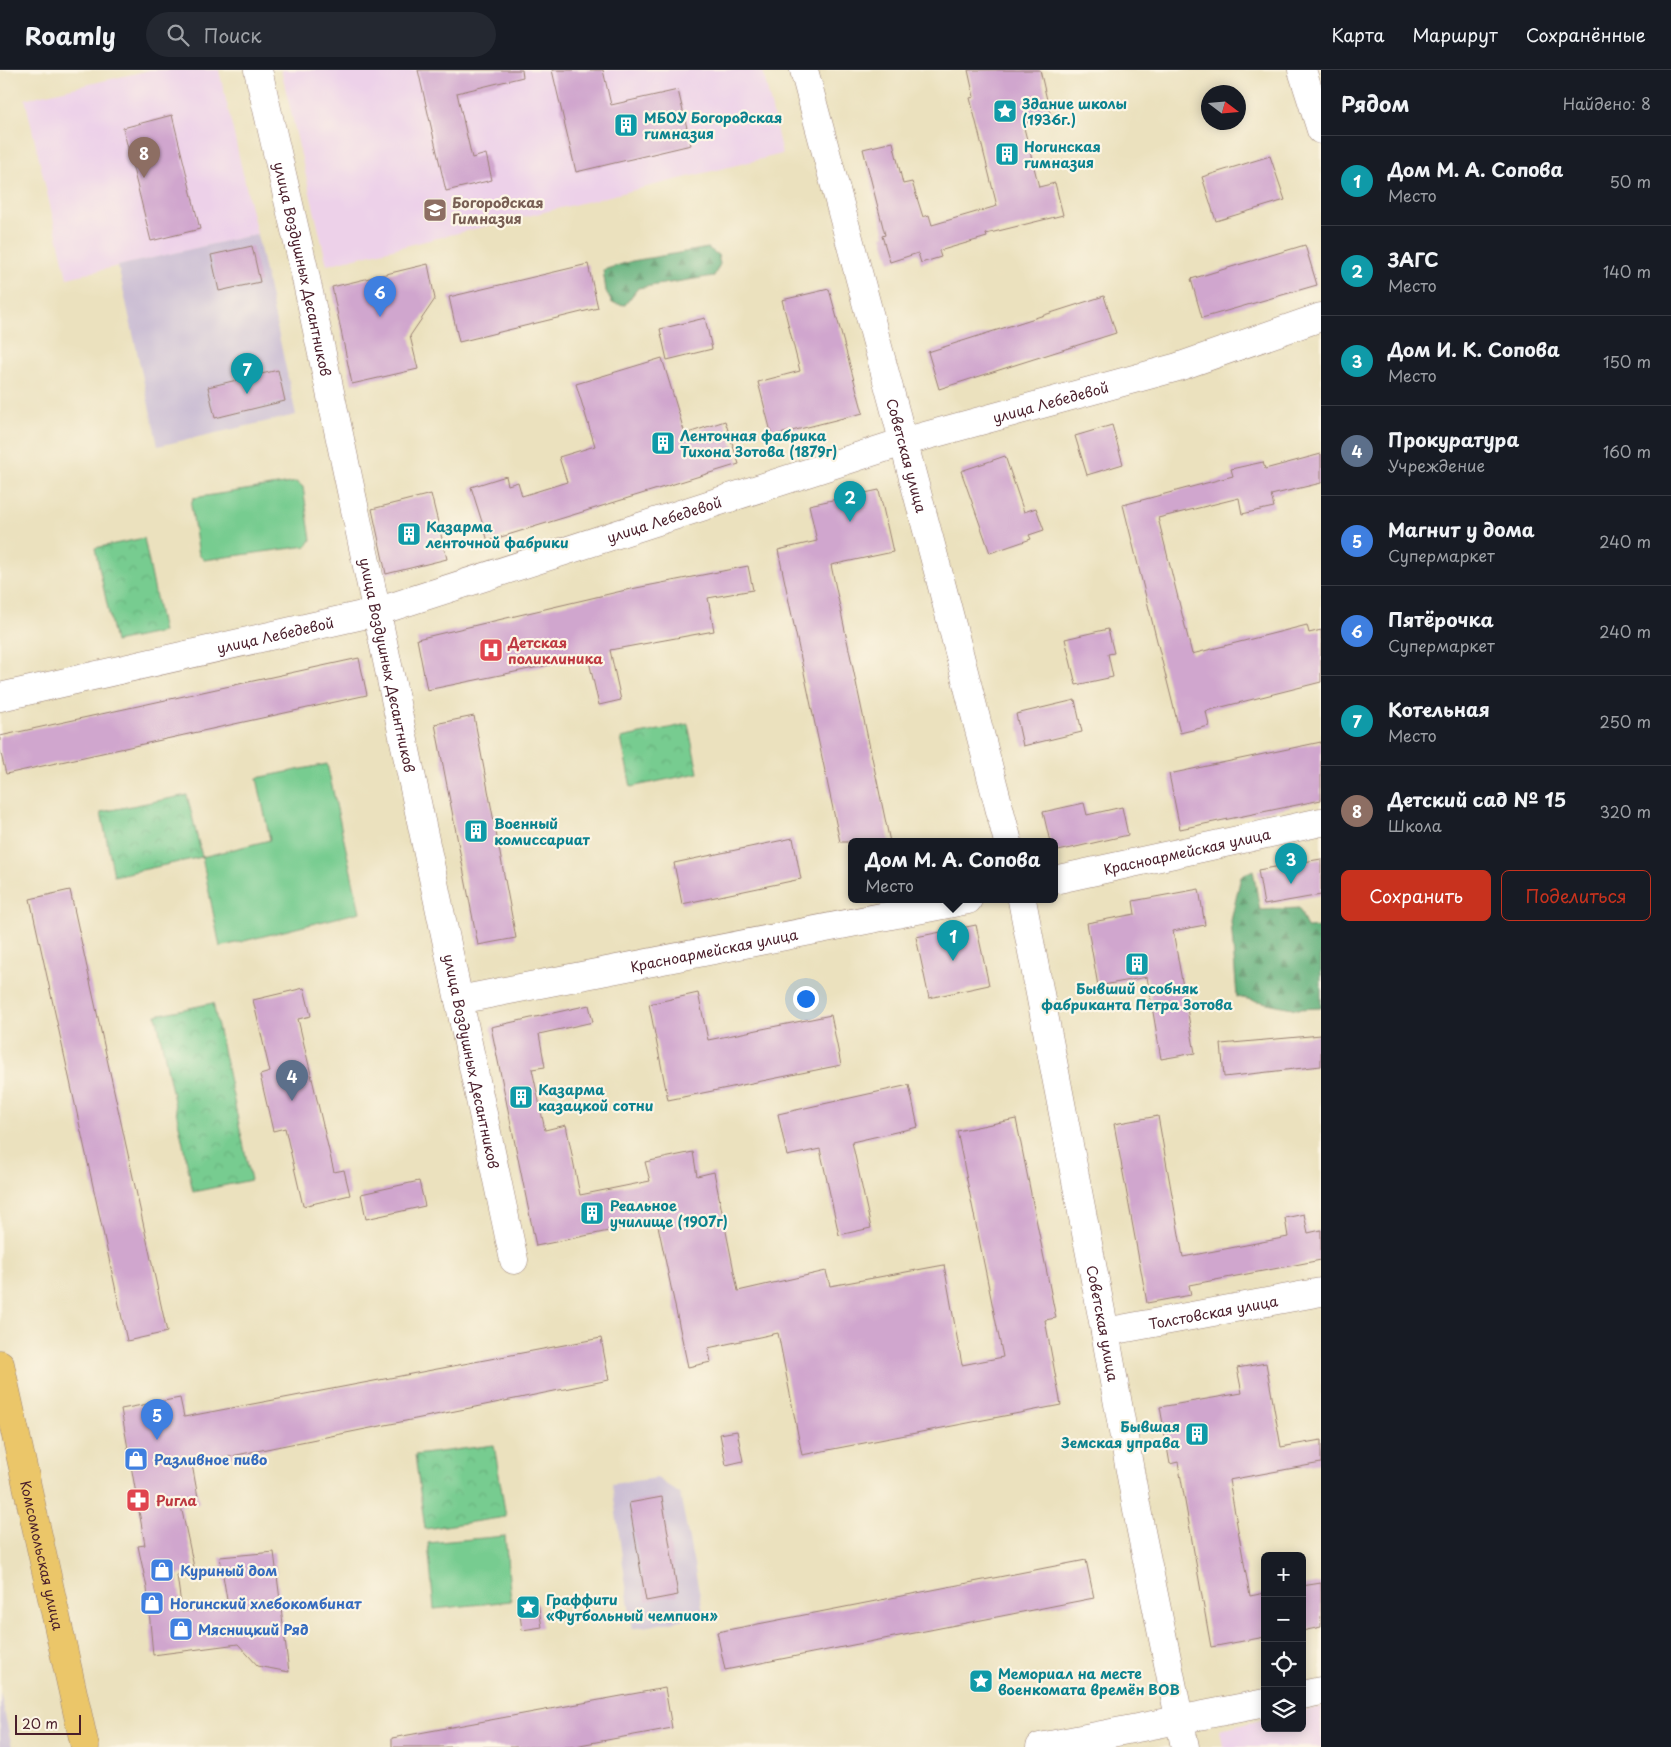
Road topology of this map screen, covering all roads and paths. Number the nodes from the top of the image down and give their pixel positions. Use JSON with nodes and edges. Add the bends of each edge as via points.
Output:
{"nodes":[{"id":1,"x":258,"y":70,"type":"edge"},
{"id":2,"x":804,"y":70,"type":"edge"},
{"id":3,"x":1302,"y":70,"type":"edge"},
{"id":4,"x":1321,"y":130,"type":"edge"},
{"id":5,"x":1321,"y":317,"type":"edge"},
{"id":6,"x":903,"y":442,"type":"junction"},
{"id":7,"x":376,"y":612,"type":"junction"},
{"id":8,"x":0,"y":697,"type":"edge"},
{"id":9,"x":1321,"y":822,"type":"edge"},
{"id":10,"x":1007,"y":838,"type":"edge"},
{"id":11,"x":1058,"y":879,"type":"edge"},
{"id":12,"x":953,"y":903,"type":"edge"},
{"id":13,"x":1023,"y":903,"type":"edge"},
{"id":14,"x":460,"y":1000,"type":"junction"},
{"id":15,"x":514,"y":1260,"type":"dead end"},
{"id":16,"x":1321,"y":1292,"type":"edge"},
{"id":17,"x":1105,"y":1332,"type":"junction"},
{"id":18,"x":0,"y":1364,"type":"edge"},
{"id":19,"x":1321,"y":1692,"type":"edge"},
{"id":20,"x":1306,"y":1694,"type":"edge"},
{"id":21,"x":1261,"y":1705,"type":"edge"},
{"id":22,"x":1183,"y":1734,"type":"edge"},
{"id":23,"x":85,"y":1747,"type":"edge"},
{"id":24,"x":1040,"y":1747,"type":"edge"}],
"edges":[{"from":1,"to":7,"type":"street","name":"улица Воздушных Десантников","via":[[304,269]]},
{"from":2,"to":6,"type":"street","name":"Советская улица"},
{"from":3,"to":4,"type":"street"},
{"from":5,"to":6,"type":"street","name":"улица Лебедевой","via":[[1178,367]]},
{"from":6,"to":7,"type":"street","name":"улица Лебедевой"},
{"from":6,"to":10,"type":"street","name":"Советская улица"},
{"from":7,"to":8,"type":"street","name":"улица Лебедевой"},
{"from":7,"to":14,"type":"street","name":"улица Воздушных Десантников"},
{"from":9,"to":11,"type":"street","name":"Красноармейская улица"},
{"from":12,"to":14,"type":"street","name":"Красноармейская улица"},
{"from":13,"to":17,"type":"street","name":"Советская улица"},
{"from":14,"to":15,"type":"street","name":"улица Воздушных Десантников"},
{"from":16,"to":17,"type":"street","name":"Толстовская улица"},
{"from":17,"to":22,"type":"street","name":"Советская улица","via":[[1140,1526]]},
{"from":18,"to":23,"type":"main road","name":"Комсомольская улица"},
{"from":19,"to":20,"type":"street"},
{"from":21,"to":22,"type":"street"},
{"from":22,"to":24,"type":"street"}]}
